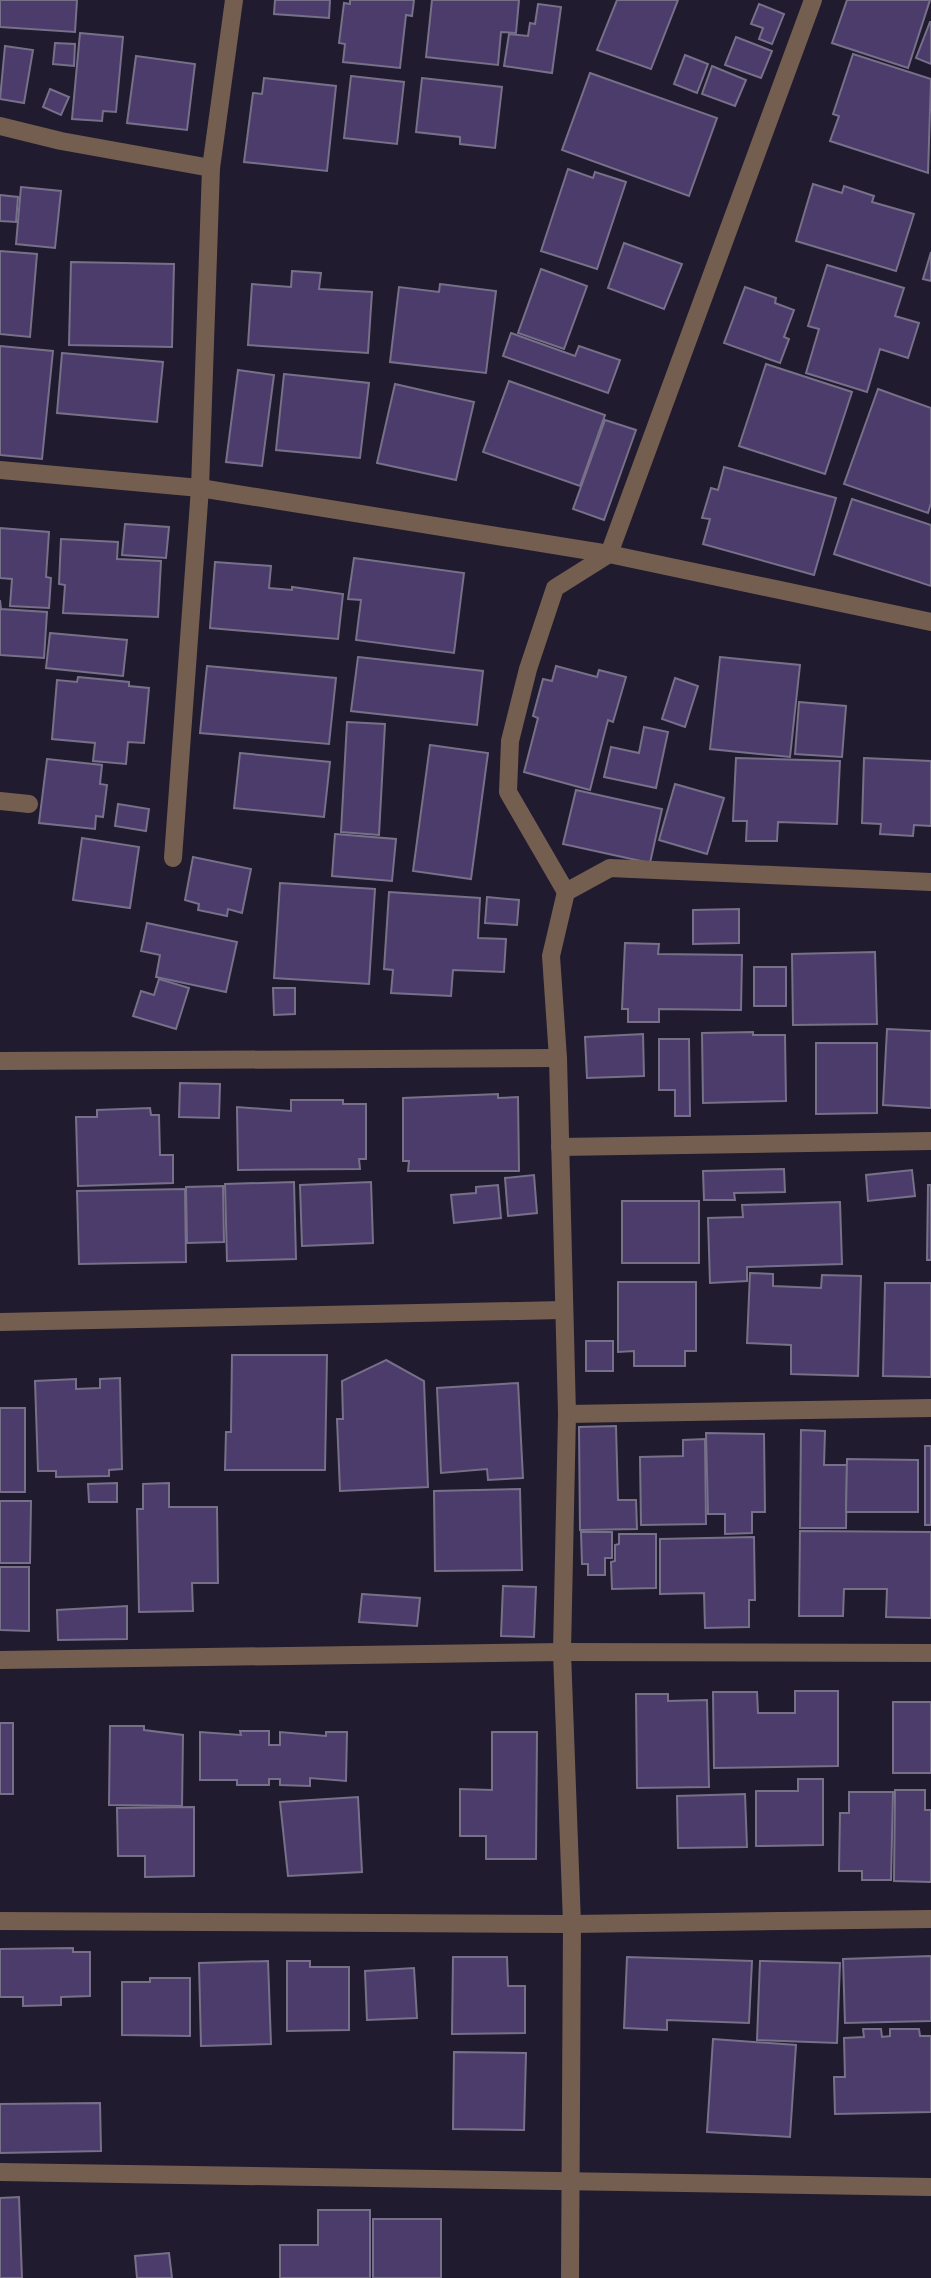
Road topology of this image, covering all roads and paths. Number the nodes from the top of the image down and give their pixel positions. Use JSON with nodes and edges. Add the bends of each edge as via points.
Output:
{"nodes":[{"id":1,"x":234,"y":0,"type":"edge"},
{"id":2,"x":813,"y":0,"type":"edge"},
{"id":3,"x":0,"y":126,"type":"edge"},
{"id":4,"x":211,"y":168,"type":"junction"},
{"id":5,"x":0,"y":470,"type":"edge"},
{"id":6,"x":200,"y":488,"type":"junction"},
{"id":7,"x":609,"y":554,"type":"junction"},
{"id":8,"x":931,"y":622,"type":"edge"},
{"id":9,"x":0,"y":801,"type":"edge"},
{"id":10,"x":29,"y":804,"type":"dead end"},
{"id":11,"x":173,"y":858,"type":"dead end"},
{"id":12,"x":931,"y":882,"type":"edge"},
{"id":13,"x":566,"y":892,"type":"junction"},
{"id":14,"x":558,"y":1058,"type":"junction"},
{"id":15,"x":0,"y":1061,"type":"edge"},
{"id":16,"x":931,"y":1141,"type":"edge"},
{"id":17,"x":560,"y":1147,"type":"junction"},
{"id":18,"x":562,"y":1310,"type":"junction"},
{"id":19,"x":0,"y":1322,"type":"edge"},
{"id":20,"x":931,"y":1408,"type":"edge"},
{"id":21,"x":567,"y":1414,"type":"junction"},
{"id":22,"x":562,"y":1652,"type":"junction"},
{"id":23,"x":931,"y":1653,"type":"edge"},
{"id":24,"x":0,"y":1660,"type":"edge"},
{"id":25,"x":931,"y":1919,"type":"edge"},
{"id":26,"x":0,"y":1921,"type":"edge"},
{"id":27,"x":572,"y":1924,"type":"junction"},
{"id":28,"x":0,"y":2172,"type":"edge"},
{"id":29,"x":572,"y":2179,"type":"junction"},
{"id":30,"x":931,"y":2187,"type":"edge"},
{"id":31,"x":570,"y":2278,"type":"edge"}],
"edges":[{"from":1,"to":4,"type":"street"},
{"from":2,"to":7,"type":"street"},
{"from":3,"to":4,"type":"street"},
{"from":4,"to":6,"type":"street"},
{"from":5,"to":6,"type":"street"},
{"from":6,"to":7,"type":"street"},
{"from":6,"to":11,"type":"street"},
{"from":7,"to":8,"type":"street"},
{"from":7,"to":13,"type":"street","via":[[555,588],[510,741],[508,792]]},
{"from":9,"to":10,"type":"street"},
{"from":12,"to":13,"type":"street","via":[[610,868]]},
{"from":13,"to":14,"type":"street","via":[[551,956]]},
{"from":14,"to":15,"type":"street"},
{"from":14,"to":17,"type":"street"},
{"from":16,"to":17,"type":"street"},
{"from":17,"to":18,"type":"street"},
{"from":18,"to":19,"type":"street"},
{"from":18,"to":21,"type":"street"},
{"from":20,"to":21,"type":"street"},
{"from":21,"to":22,"type":"street"},
{"from":22,"to":23,"type":"street"},
{"from":22,"to":24,"type":"street"},
{"from":22,"to":27,"type":"street"},
{"from":25,"to":27,"type":"street"},
{"from":26,"to":27,"type":"street"},
{"from":27,"to":29,"type":"street"},
{"from":28,"to":29,"type":"street"},
{"from":29,"to":30,"type":"street"},
{"from":29,"to":31,"type":"street"}]}
